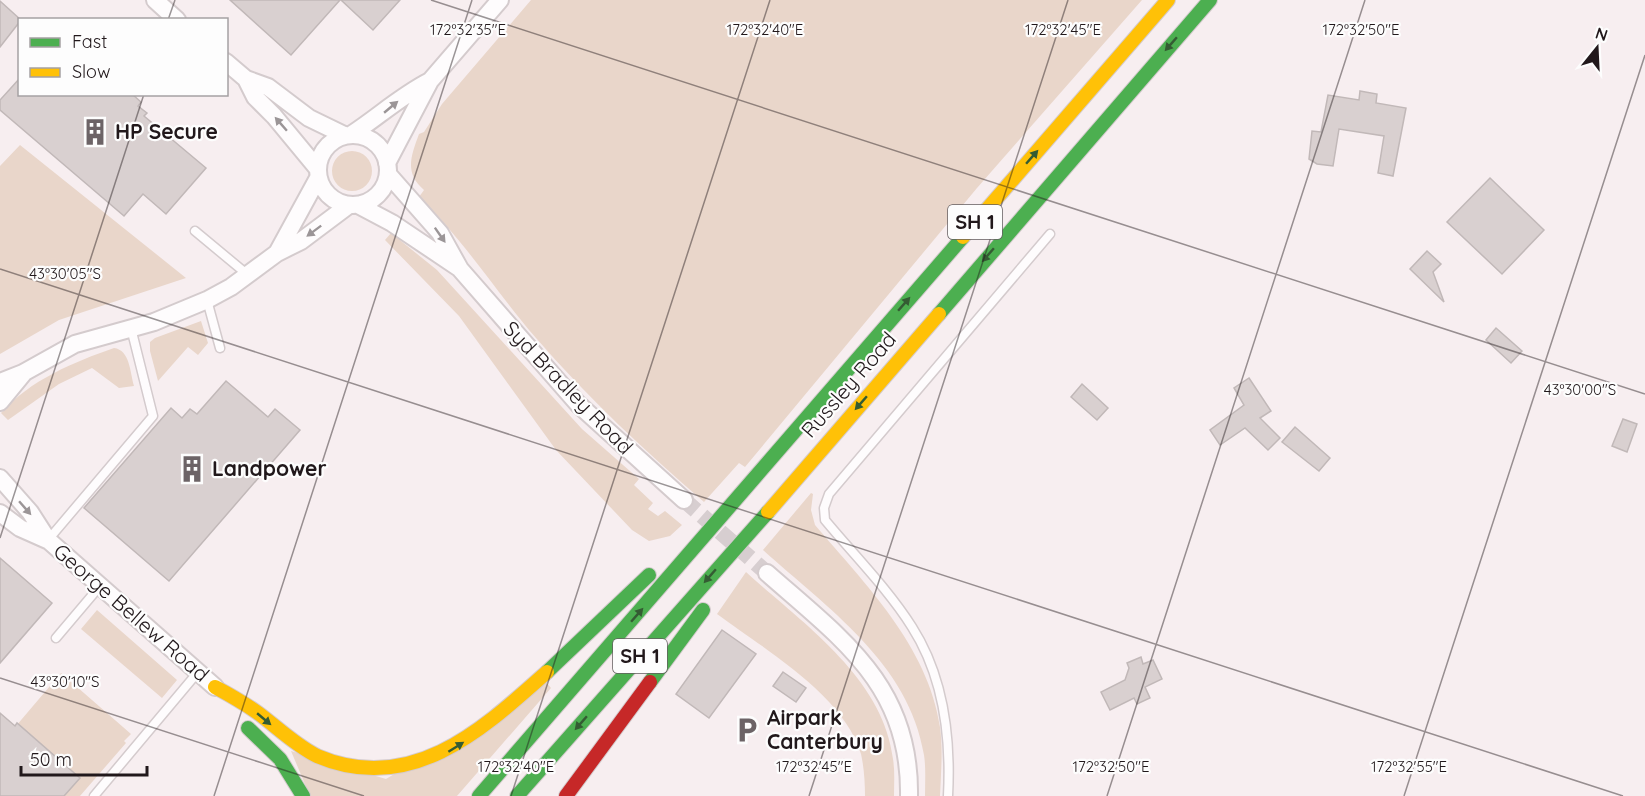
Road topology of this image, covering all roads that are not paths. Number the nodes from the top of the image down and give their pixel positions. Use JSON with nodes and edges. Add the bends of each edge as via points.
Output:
{"nodes":[{"id":1,"x":155,"y":0,"type":"edge"},
{"id":2,"x":500,"y":0,"type":"edge"},
{"id":3,"x":1168,"y":0,"type":"edge"},
{"id":4,"x":1210,"y":0,"type":"edge"},
{"id":5,"x":169,"y":17,"type":"edge"},
{"id":6,"x":228,"y":64,"type":"edge"},
{"id":7,"x":246,"y":79,"type":"junction"},
{"id":8,"x":430,"y":81,"type":"junction"},
{"id":9,"x":348,"y":135,"type":"junction"},
{"id":10,"x":388,"y":168,"type":"junction"},
{"id":11,"x":317,"y":173,"type":"junction"},
{"id":12,"x":353,"y":205,"type":"junction"},
{"id":13,"x":195,"y":231,"type":"dead end"},
{"id":14,"x":1050,"y":234,"type":"dead end"},
{"id":15,"x":277,"y":253,"type":"junction"},
{"id":16,"x":460,"y":269,"type":"junction"},
{"id":17,"x":248,"y":276,"type":"junction"},
{"id":18,"x":207,"y":300,"type":"junction"},
{"id":19,"x":131,"y":327,"type":"junction"},
{"id":20,"x":220,"y":348,"type":"dead end"},
{"id":21,"x":23,"y":373,"type":"junction"},
{"id":22,"x":0,"y":382,"type":"edge"},
{"id":23,"x":0,"y":402,"type":"edge"},
{"id":24,"x":783,"y":443,"type":"junction"},
{"id":25,"x":0,"y":478,"type":"edge"},
{"id":26,"x":684,"y":500,"type":"tunnel mouth"},
{"id":27,"x":0,"y":513,"type":"edge"},
{"id":28,"x":763,"y":518,"type":"junction"},
{"id":29,"x":48,"y":540,"type":"junction"},
{"id":30,"x":673,"y":551,"type":"dead end"},
{"id":31,"x":657,"y":566,"type":"dead end"},
{"id":32,"x":767,"y":573,"type":"tunnel mouth"},
{"id":33,"x":100,"y":586,"type":"junction"},
{"id":34,"x":56,"y":638,"type":"dead end"},
{"id":35,"x":198,"y":672,"type":"junction"},
{"id":36,"x":215,"y":687,"type":"junction"},
{"id":37,"x":94,"y":796,"type":"edge"},
{"id":38,"x":303,"y":796,"type":"edge"},
{"id":39,"x":479,"y":796,"type":"edge"},
{"id":40,"x":517,"y":796,"type":"edge"},
{"id":41,"x":566,"y":796,"type":"edge"},
{"id":42,"x":909,"y":796,"type":"edge"},
{"id":43,"x":948,"y":796,"type":"edge"}],
"edges":[{"from":1,"to":5,"type":"street"},
{"from":2,"to":8,"type":"street"},
{"from":24,"to":3,"type":"highway","name":"Russley Road","number":"SH 1","one_way":true},
{"from":4,"to":28,"type":"highway","name":"Russley Road","number":"SH 1","one_way":true},
{"from":6,"to":7,"type":"street"},
{"from":7,"to":9,"type":"street","via":[[268,87],[309,117]]},
{"from":11,"to":7,"type":"street","one_way":true,"via":[[281,123],[255,97]]},
{"from":9,"to":8,"type":"street","one_way":true},
{"from":8,"to":10,"type":"street"},
{"from":9,"to":10,"type":"street","via":[[371,140],[384,154]]},
{"from":9,"to":11,"type":"street","via":[[329,143]]},
{"from":10,"to":12,"type":"street","via":[[379,194]]},
{"from":10,"to":16,"type":"street","name":"Syd Bradley Road","one_way":true,"via":[[440,233]]},
{"from":11,"to":12,"type":"street","via":[[329,196]]},
{"from":11,"to":15,"type":"street"},
{"from":12,"to":15,"type":"street","one_way":true},
{"from":12,"to":16,"type":"street","name":"Syd Bradley Road","via":[[392,223]]},
{"from":13,"to":17,"type":"lane"},
{"from":14,"to":43,"type":"lane","via":[[829,494],[824,508],[825,520],[896,605],[928,660],[946,726]]},
{"from":15,"to":17,"type":"street"},
{"from":16,"to":26,"type":"street","name":"Syd Bradley Road","via":[[578,404]]},
{"from":17,"to":18,"type":"street"},
{"from":18,"to":19,"type":"street","via":[[162,320]]},
{"from":18,"to":20,"type":"lane"},
{"from":19,"to":21,"type":"street","via":[[75,344]]},
{"from":19,"to":29,"type":"lane","via":[[153,416]]},
{"from":21,"to":22,"type":"street"},
{"from":21,"to":23,"type":"street"},
{"from":24,"to":30,"type":"highway"},
{"from":39,"to":24,"type":"highway","name":"Russley Road","number":"SH 1","one_way":true},
{"from":25,"to":29,"type":"street","name":"George Bellew Road","one_way":true},
{"from":27,"to":29,"type":"street","name":"George Bellew Road","via":[[20,528]]},
{"from":28,"to":40,"type":"highway","name":"Russley Road","number":"SH 1","one_way":true},
{"from":28,"to":41,"type":"highway","via":[[716,591]]},
{"from":29,"to":33,"type":"street","name":"George Bellew Road"},
{"from":36,"to":31,"type":"highway","one_way":true,"via":[[248,705],[301,748],[327,761],[373,770],[409,768],[449,751],[483,727],[586,636]]},
{"from":32,"to":42,"type":"street","via":[[854,651],[874,676],[903,737]]},
{"from":33,"to":34,"type":"lane"},
{"from":33,"to":35,"type":"street","name":"George Bellew Road"},
{"from":35,"to":36,"type":"street","name":"George Bellew Road"},
{"from":35,"to":37,"type":"lane"},
{"from":36,"to":38,"type":"highway","via":[[237,718],[278,756]]}]}
